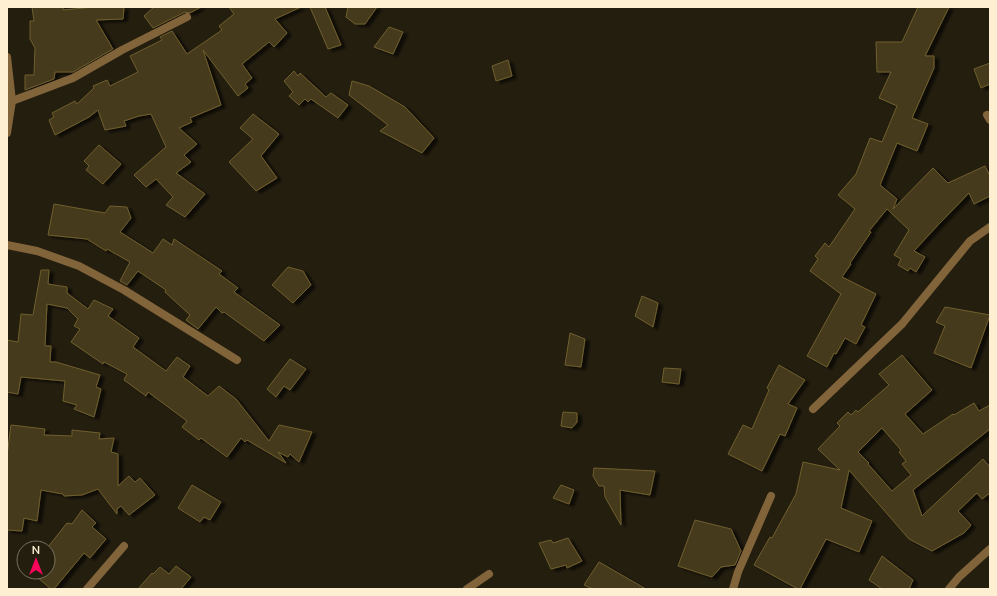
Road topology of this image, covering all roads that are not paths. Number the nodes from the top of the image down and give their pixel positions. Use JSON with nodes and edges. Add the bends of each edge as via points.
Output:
{"nodes":[{"id":1,"x":187,"y":17,"type":"dead end"},
{"id":2,"x":7,"y":57,"type":"edge"},
{"id":3,"x":12,"y":100,"type":"junction"},
{"id":4,"x":7,"y":133,"type":"edge"},
{"id":5,"x":990,"y":227,"type":"edge"},
{"id":6,"x":7,"y":245,"type":"edge"},
{"id":7,"x":237,"y":360,"type":"dead end"},
{"id":8,"x":813,"y":409,"type":"dead end"},
{"id":9,"x":772,"y":496,"type":"dead end"},
{"id":10,"x":124,"y":546,"type":"dead end"},
{"id":11,"x":990,"y":549,"type":"edge"},
{"id":12,"x":489,"y":574,"type":"dead end"},
{"id":13,"x":87,"y":589,"type":"edge"},
{"id":14,"x":467,"y":589,"type":"edge"},
{"id":15,"x":733,"y":589,"type":"edge"},
{"id":16,"x":949,"y":589,"type":"edge"}],
"edges":[{"from":1,"to":3,"type":"street","via":[[74,78]]},
{"from":2,"to":3,"type":"street"},
{"from":3,"to":4,"type":"street"},
{"from":5,"to":8,"type":"street","via":[[970,241],[902,324]]},
{"from":6,"to":7,"type":"street","via":[[37,251],[79,266],[124,290]]},
{"from":9,"to":15,"type":"street"},
{"from":10,"to":13,"type":"street"},
{"from":11,"to":16,"type":"street"},
{"from":12,"to":14,"type":"street"}]}
